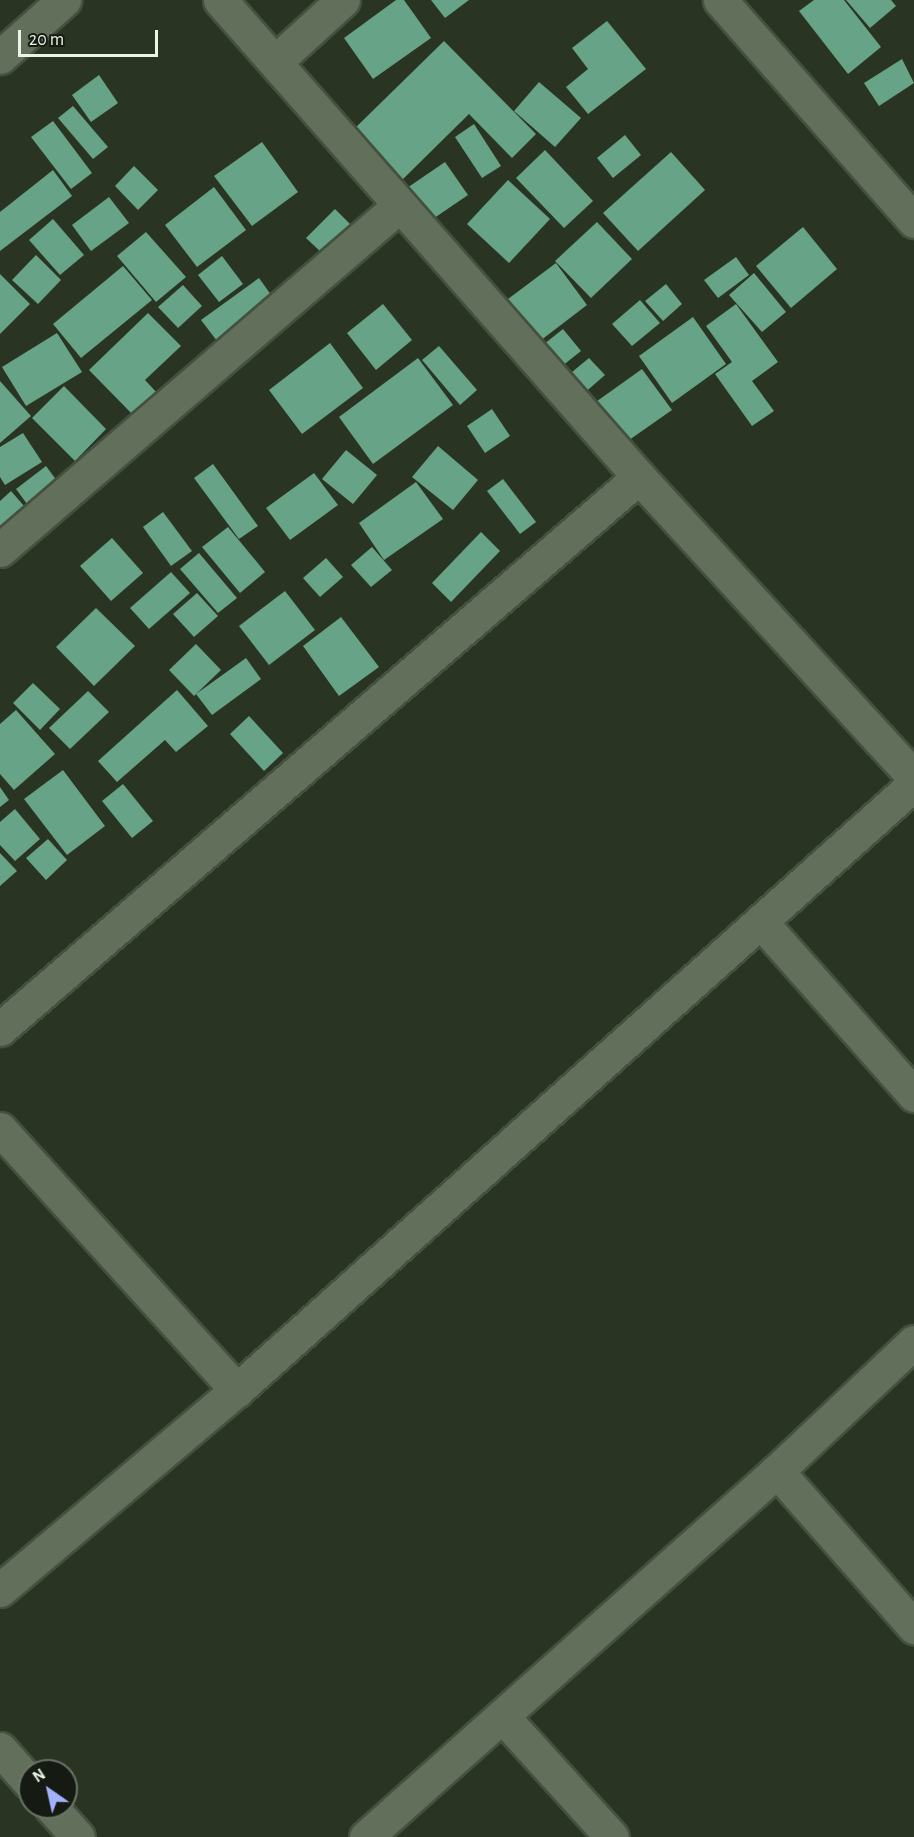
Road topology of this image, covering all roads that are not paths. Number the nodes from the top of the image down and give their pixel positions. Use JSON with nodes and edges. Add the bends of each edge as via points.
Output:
{"nodes":[{"id":1,"x":64,"y":0,"type":"edge"},
{"id":2,"x":220,"y":0,"type":"edge"},
{"id":3,"x":342,"y":0,"type":"edge"},
{"id":4,"x":720,"y":0,"type":"edge"},
{"id":5,"x":0,"y":57,"type":"edge"},
{"id":6,"x":274,"y":62,"type":"junction"},
{"id":7,"x":399,"y":206,"type":"junction"},
{"id":8,"x":914,"y":221,"type":"edge"},
{"id":9,"x":639,"y":477,"type":"junction"},
{"id":10,"x":0,"y":550,"type":"edge"},
{"id":11,"x":914,"y":777,"type":"edge"},
{"id":12,"x":914,"y":784,"type":"edge"},
{"id":13,"x":761,"y":922,"type":"junction"},
{"id":14,"x":0,"y":1029,"type":"edge"},
{"id":15,"x":914,"y":1095,"type":"edge"},
{"id":16,"x":0,"y":1129,"type":"edge"},
{"id":17,"x":914,"y":1342,"type":"edge"},
{"id":18,"x":237,"y":1390,"type":"junction"},
{"id":19,"x":777,"y":1471,"type":"junction"},
{"id":20,"x":0,"y":1590,"type":"edge"},
{"id":21,"x":914,"y":1627,"type":"edge"},
{"id":22,"x":503,"y":1717,"type":"junction"},
{"id":23,"x":0,"y":1749,"type":"edge"},
{"id":24,"x":18,"y":1769,"type":"edge"},
{"id":25,"x":62,"y":1819,"type":"edge"},
{"id":26,"x":78,"y":1837,"type":"edge"},
{"id":27,"x":366,"y":1837,"type":"edge"},
{"id":28,"x":612,"y":1837,"type":"edge"}],
"edges":[{"from":1,"to":5,"type":"street"},
{"from":2,"to":6,"type":"street"},
{"from":3,"to":6,"type":"street"},
{"from":4,"to":8,"type":"street"},
{"from":6,"to":7,"type":"street"},
{"from":7,"to":9,"type":"street"},
{"from":7,"to":10,"type":"street"},
{"from":9,"to":11,"type":"street"},
{"from":9,"to":14,"type":"street"},
{"from":12,"to":13,"type":"street"},
{"from":13,"to":15,"type":"street"},
{"from":13,"to":18,"type":"street"},
{"from":16,"to":18,"type":"street"},
{"from":17,"to":19,"type":"street"},
{"from":18,"to":20,"type":"street"},
{"from":19,"to":21,"type":"street"},
{"from":19,"to":22,"type":"street"},
{"from":22,"to":27,"type":"street"},
{"from":22,"to":28,"type":"street"},
{"from":23,"to":24,"type":"street"},
{"from":25,"to":26,"type":"street"}]}
